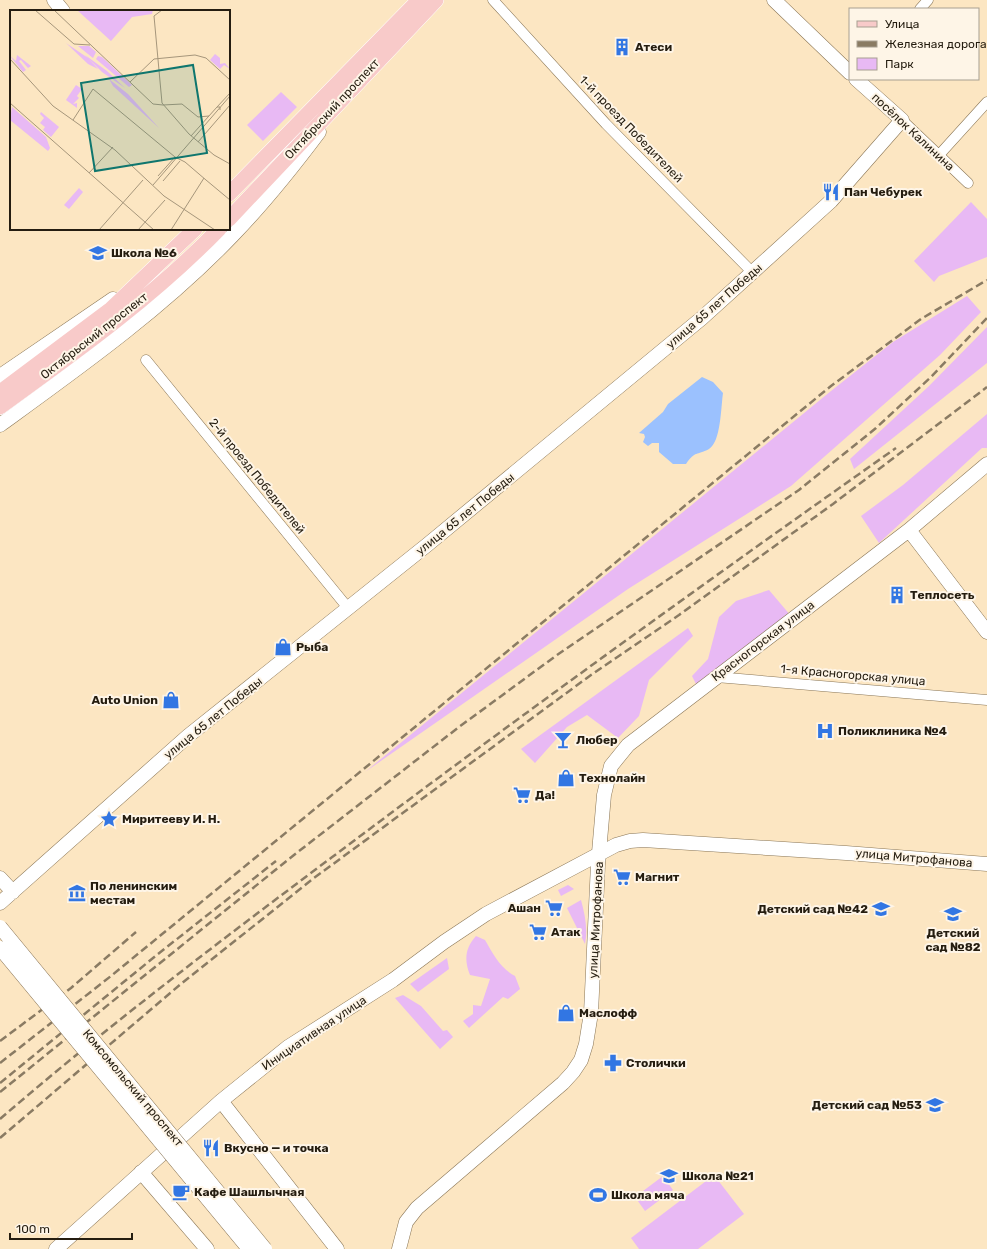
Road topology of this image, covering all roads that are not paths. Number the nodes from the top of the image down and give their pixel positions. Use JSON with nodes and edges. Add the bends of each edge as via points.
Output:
{"nodes":[{"id":1,"x":54,"y":0,"type":"edge"},
{"id":2,"x":419,"y":0,"type":"edge"},
{"id":3,"x":436,"y":0,"type":"edge"},
{"id":4,"x":493,"y":0,"type":"edge"},
{"id":5,"x":774,"y":0,"type":"edge"},
{"id":6,"x":928,"y":0,"type":"edge"},
{"id":7,"x":921,"y":8,"type":"edge"},
{"id":8,"x":62,"y":10,"type":"edge"},
{"id":9,"x":849,"y":71,"type":"edge"},
{"id":10,"x":858,"y":80,"type":"edge"},
{"id":11,"x":357,"y":82,"type":"junction"},
{"id":12,"x":987,"y":102,"type":"edge"},
{"id":13,"x":902,"y":120,"type":"junction"},
{"id":14,"x":939,"y":155,"type":"junction"},
{"id":15,"x":968,"y":183,"type":"dead end"},
{"id":16,"x":230,"y":193,"type":"edge"},
{"id":17,"x":231,"y":213,"type":"edge"},
{"id":18,"x":195,"y":230,"type":"edge"},
{"id":19,"x":218,"y":230,"type":"edge"},
{"id":20,"x":232,"y":236,"type":"junction"},
{"id":21,"x":753,"y":273,"type":"junction"},
{"id":22,"x":144,"y":279,"type":"junction"},
{"id":23,"x":146,"y":360,"type":"dead end"},
{"id":24,"x":0,"y":376,"type":"edge"},
{"id":25,"x":0,"y":392,"type":"edge"},
{"id":26,"x":0,"y":407,"type":"edge"},
{"id":27,"x":0,"y":425,"type":"edge"},
{"id":28,"x":987,"y":464,"type":"edge"},
{"id":29,"x":909,"y":530,"type":"junction"},
{"id":30,"x":348,"y":608,"type":"junction"},
{"id":31,"x":987,"y":632,"type":"edge"},
{"id":32,"x":716,"y":676,"type":"junction"},
{"id":33,"x":987,"y":700,"type":"edge"},
{"id":34,"x":599,"y":854,"type":"junction"},
{"id":35,"x":987,"y":864,"type":"edge"},
{"id":36,"x":0,"y":878,"type":"edge"},
{"id":37,"x":13,"y":892,"type":"junction"},
{"id":38,"x":0,"y":903,"type":"edge"},
{"id":39,"x":0,"y":927,"type":"edge"},
{"id":40,"x":0,"y":948,"type":"edge"},
{"id":41,"x":221,"y":1101,"type":"junction"},
{"id":42,"x":141,"y":1172,"type":"junction"},
{"id":43,"x":56,"y":1249,"type":"edge"},
{"id":44,"x":207,"y":1249,"type":"edge"},
{"id":45,"x":248,"y":1249,"type":"edge"},
{"id":46,"x":265,"y":1249,"type":"edge"},
{"id":47,"x":337,"y":1249,"type":"edge"},
{"id":48,"x":399,"y":1249,"type":"edge"}],
"edges":[{"from":1,"to":8,"type":"main road"},
{"from":2,"to":16,"type":"main road","name":"Октябрьский проспект"},
{"from":3,"to":11,"type":"main road","name":"Октябрьский проспект"},
{"from":4,"to":21,"type":"street","name":"1-й проезд Победителей","via":[[606,124]]},
{"from":5,"to":9,"type":"main road","name":"посёлок Калинина"},
{"from":6,"to":7,"type":"street"},
{"from":10,"to":13,"type":"main road","name":"посёлок Калинина"},
{"from":11,"to":17,"type":"main road","name":"Октябрьский проспект"},
{"from":11,"to":20,"type":"main road","via":[[298,159]]},
{"from":12,"to":14,"type":"street"},
{"from":13,"to":14,"type":"street","name":"посёлок Калинина"},
{"from":13,"to":21,"type":"main road","name":"улица 65 лет Победы","via":[[831,201]]},
{"from":14,"to":15,"type":"street","name":"посёлок Калинина"},
{"from":17,"to":20,"type":"main road","via":[[235,225]]},
{"from":18,"to":22,"type":"main road","name":"Октябрьский проспект"},
{"from":19,"to":26,"type":"main road","name":"Октябрьский проспект","via":[[119,319]]},
{"from":20,"to":27,"type":"main road","via":[[128,330]]},
{"from":21,"to":30,"type":"main road","name":"улица 65 лет Победы","via":[[696,323]]},
{"from":22,"to":24,"type":"main road"},
{"from":22,"to":25,"type":"main road","name":"Октябрьский проспект","via":[[86,329]]},
{"from":23,"to":30,"type":"street","name":"2-й проезд Победителей"},
{"from":28,"to":29,"type":"main road","name":"Красногорская улица"},
{"from":29,"to":31,"type":"main road"},
{"from":29,"to":32,"type":"main road","name":"Красногорская улица"},
{"from":30,"to":37,"type":"main road","name":"улица 65 лет Победы","via":[[188,736]]},
{"from":32,"to":33,"type":"street","name":"1-я Красногорская улица"},
{"from":32,"to":34,"type":"main road","name":"Красногорская улица","via":[[628,744],[611,766],[604,795]]},
{"from":34,"to":35,"type":"main road","name":"улица Митрофанова","via":[[616,845],[643,840]]},
{"from":34,"to":41,"type":"main road","name":"Инициативная улица","via":[[526,892],[456,933],[393,980],[288,1047]]},
{"from":34,"to":48,"type":"main road","name":"улица Митрофанова","via":[[591,1013],[581,1060],[563,1083],[417,1208],[406,1222]]},
{"from":36,"to":37,"type":"main road"},
{"from":37,"to":38,"type":"main road","name":"улица 65 лет Победы"},
{"from":39,"to":46,"type":"main road","name":"Комсомольский проспект","bridge":true},
{"from":40,"to":45,"type":"main road","name":"Комсомольский проспект","bridge":true},
{"from":41,"to":42,"type":"main road","name":"Инициативная улица"},
{"from":41,"to":47,"type":"main road"},
{"from":42,"to":43,"type":"main road","name":"Инициативная улица"},
{"from":42,"to":44,"type":"main road"}]}
